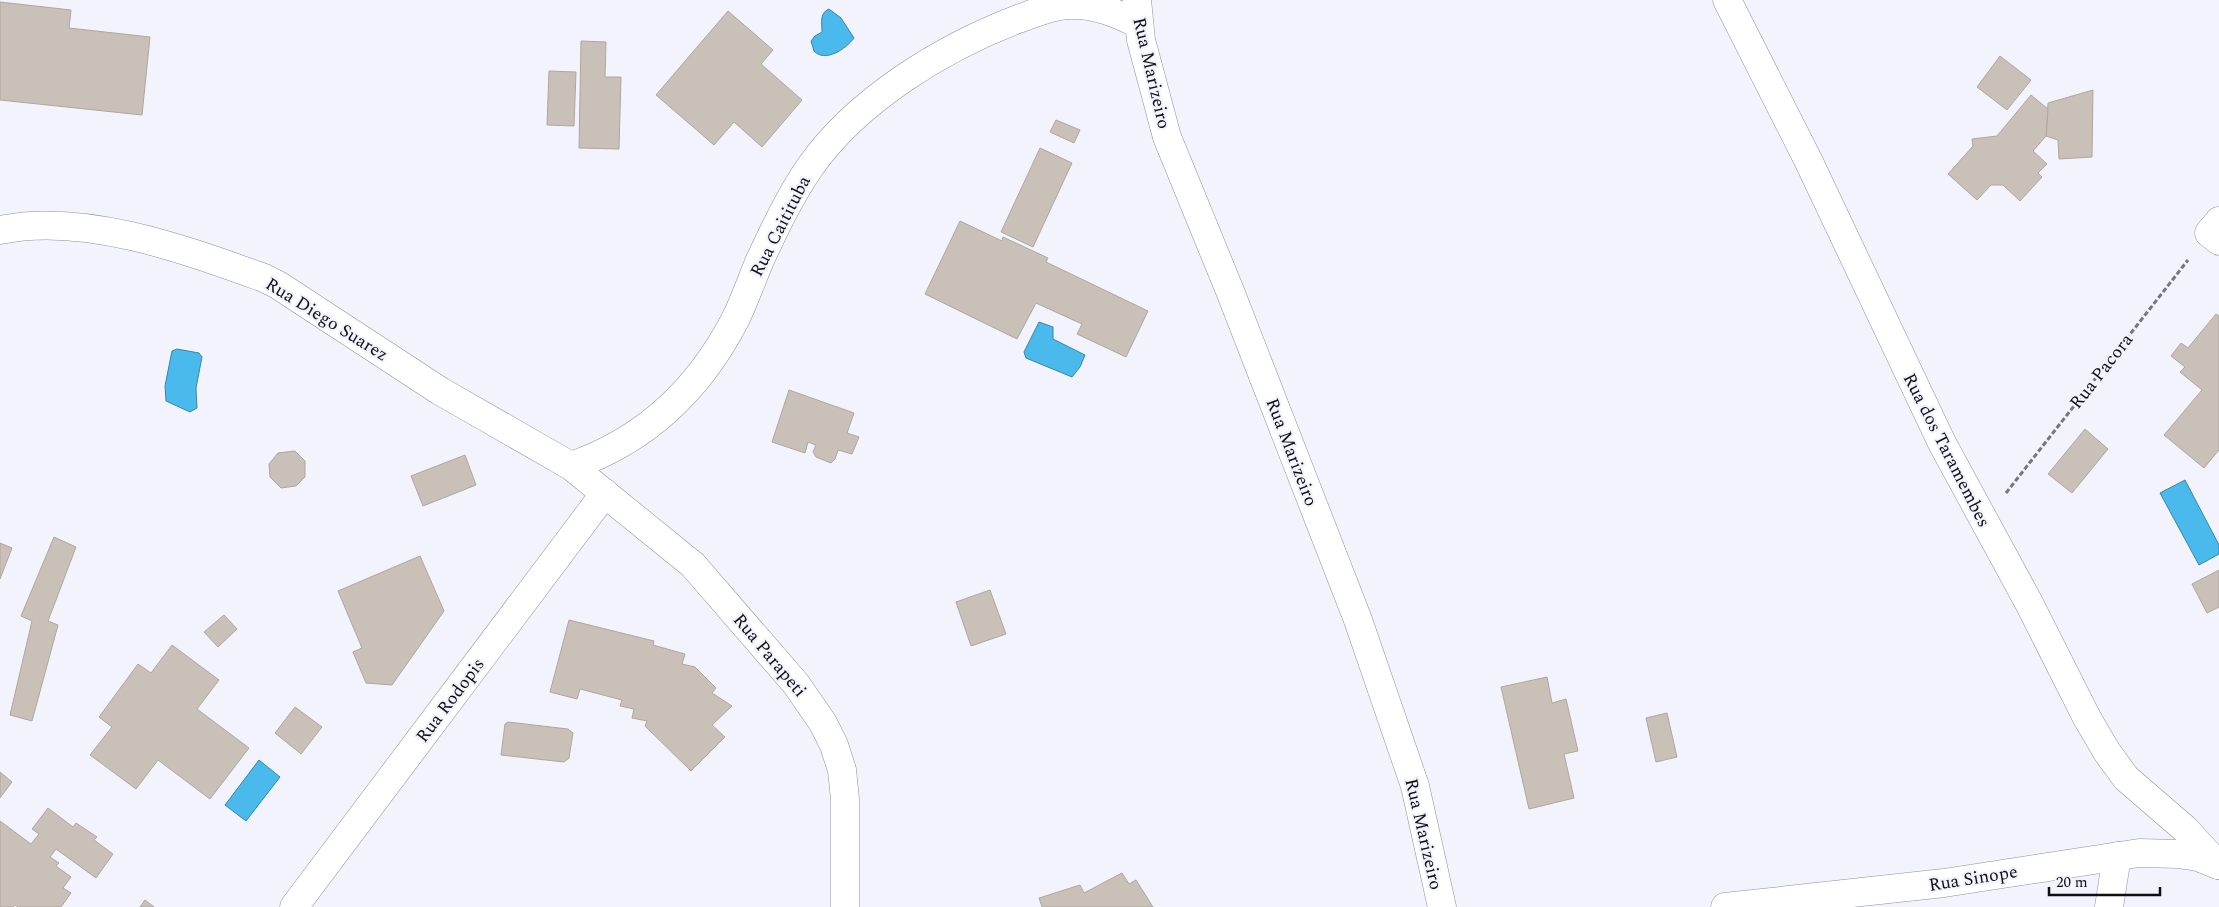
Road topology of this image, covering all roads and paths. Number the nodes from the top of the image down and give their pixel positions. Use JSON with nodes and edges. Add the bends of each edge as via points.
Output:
{"nodes":[{"id":1,"x":1727,"y":0,"type":"edge"},
{"id":2,"x":1137,"y":6,"type":"edge"},
{"id":3,"x":0,"y":230,"type":"edge"},
{"id":4,"x":2216,"y":232,"type":"edge"},
{"id":5,"x":572,"y":466,"type":"junction"},
{"id":6,"x":605,"y":493,"type":"junction"},
{"id":7,"x":1984,"y":521,"type":"junction"},
{"id":8,"x":2117,"y":856,"type":"junction"},
{"id":9,"x":2218,"y":865,"type":"edge"},
{"id":10,"x":294,"y":907,"type":"edge"},
{"id":11,"x":845,"y":907,"type":"edge"},
{"id":12,"x":1442,"y":907,"type":"edge"},
{"id":13,"x":1725,"y":907,"type":"edge"},
{"id":14,"x":2109,"y":907,"type":"edge"}],
"edges":[{"from":1,"to":7,"type":"street","name":"Rua dos Taramembes","via":[[1809,162],[1942,443]]},
{"from":2,"to":5,"type":"street","name":"Rua Caitituba","via":[[1115,13],[1091,6],[1069,5],[1040,11],[963,44],[880,96],[840,131],[811,166],[787,203],[736,317],[696,382],[678,402],[629,439]]},
{"from":2,"to":12,"type":"street","name":"Rua Marizeiro","via":[[1149,76],[1167,137],[1358,620],[1394,722],[1415,786]]},
{"from":3,"to":5,"type":"street","name":"Rua Diego Suarez","via":[[53,226],[89,229],[168,246],[264,278],[440,391]]},
{"from":4,"to":7,"type":"path","name":"Rua Pacora"},
{"from":5,"to":6,"type":"street","name":"Rua Parapeti"},
{"from":6,"to":10,"type":"street","name":"Rua Rodopis"},
{"from":6,"to":11,"type":"street","name":"Rua Parapeti","via":[[693,565],[796,684],[823,723],[842,770]]},
{"from":7,"to":9,"type":"street","name":"Rua dos Taramembes","via":[[2107,752],[2126,778],[2185,829]]},
{"from":8,"to":9,"type":"street","name":"Rua Sinope","via":[[2178,854]]},
{"from":8,"to":13,"type":"street","name":"Rua Sinope","via":[[1944,883]]},
{"from":8,"to":14,"type":"street"}]}
